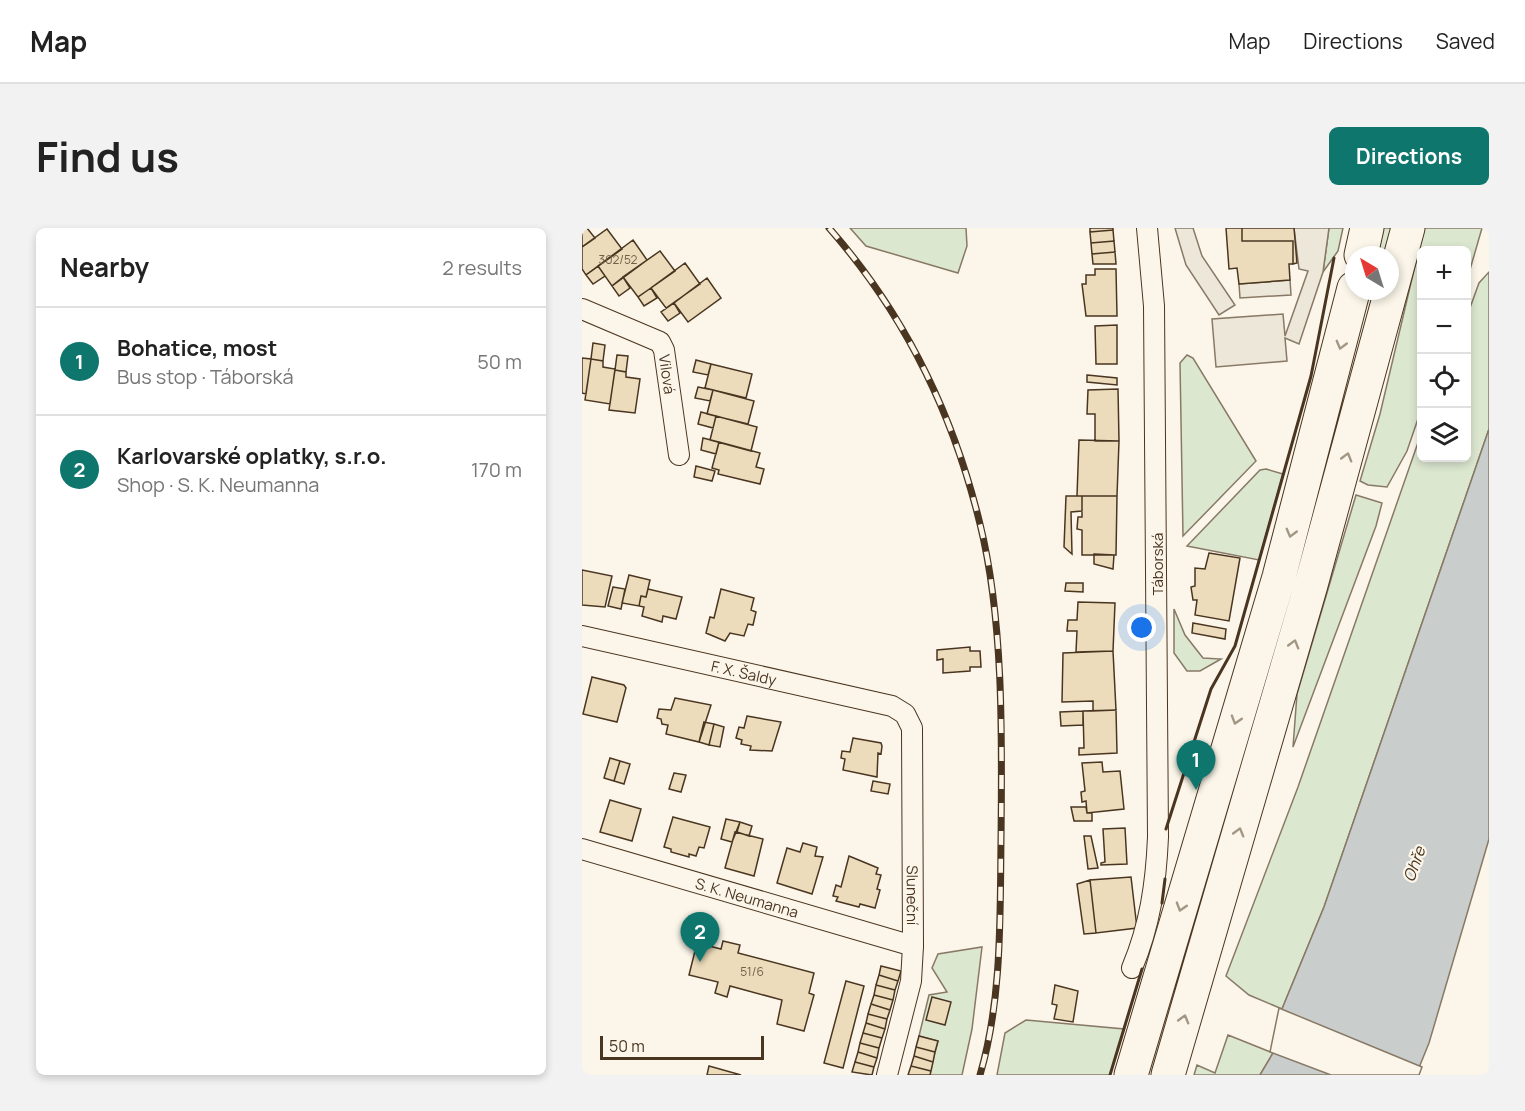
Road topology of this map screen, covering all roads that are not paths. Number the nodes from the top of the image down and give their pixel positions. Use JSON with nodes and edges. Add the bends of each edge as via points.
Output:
{"nodes":[{"id":1,"x":1147,"y":228,"type":"edge"},
{"id":2,"x":1367,"y":228,"type":"edge"},
{"id":3,"x":1408,"y":228,"type":"edge"},
{"id":4,"x":1363,"y":246,"type":"edge"},
{"id":5,"x":1351,"y":300,"type":"edge"},
{"id":6,"x":582,"y":309,"type":"edge"},
{"id":7,"x":679,"y":455,"type":"dead end"},
{"id":8,"x":582,"y":636,"type":"edge"},
{"id":9,"x":905,"y":714,"type":"joint"},
{"id":10,"x":582,"y":849,"type":"edge"},
{"id":11,"x":913,"y":946,"type":"junction"},
{"id":12,"x":1132,"y":968,"type":"dead end"},
{"id":13,"x":887,"y":1075,"type":"edge"},
{"id":14,"x":1131,"y":1075,"type":"edge"},
{"id":15,"x":1168,"y":1075,"type":"edge"}],
"edges":[{"from":1,"to":12,"type":"street","name":"Táborská","via":[[1154,306],[1158,837],[1152,906],[1146,936]]},
{"from":2,"to":4,"type":"highway"},
{"from":15,"to":3,"type":"highway","one_way":true,"via":[[1314,573]]},
{"from":5,"to":14,"type":"highway","one_way":true,"via":[[1279,576]]},
{"from":6,"to":7,"type":"street","name":"Vilová","via":[[660,342]]},
{"from":8,"to":9,"type":"street","name":"F. X. Šaldy","via":[[892,706]]},
{"from":9,"to":11,"type":"street","name":"Sluneční","via":[[912,728]]},
{"from":10,"to":11,"type":"street","name":"S. K. Neumanna"},
{"from":11,"to":13,"type":"street","name":"Sluneční","via":[[911,981]]}]}
